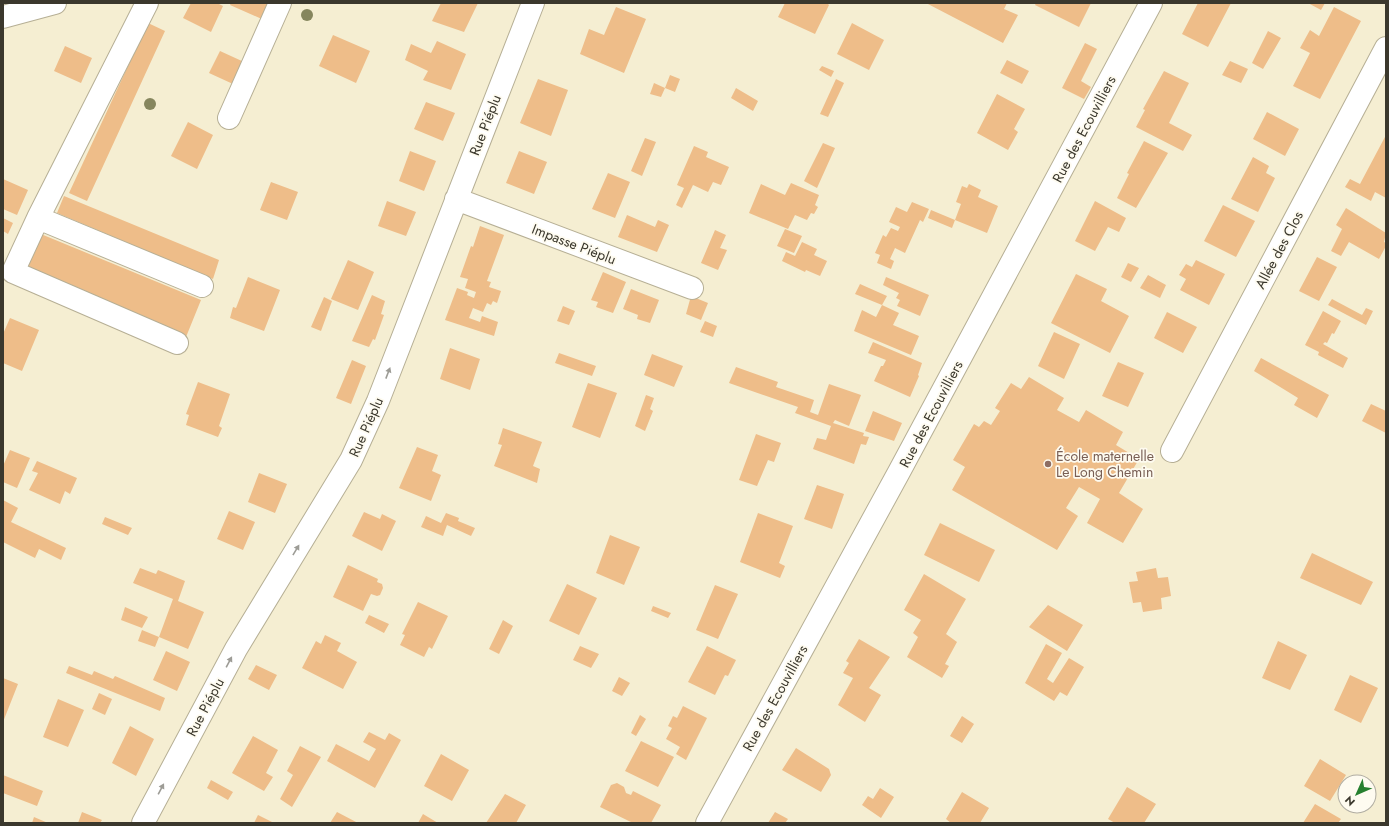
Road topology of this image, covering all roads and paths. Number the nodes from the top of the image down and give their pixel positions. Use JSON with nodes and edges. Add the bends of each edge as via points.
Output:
{"nodes":[{"id":1,"x":55,"y":3,"type":"edge"},
{"id":2,"x":147,"y":3,"type":"edge"},
{"id":3,"x":280,"y":3,"type":"edge"},
{"id":4,"x":533,"y":3,"type":"edge"},
{"id":5,"x":1150,"y":3,"type":"edge"},
{"id":6,"x":3,"y":17,"type":"edge"},
{"id":7,"x":1386,"y":48,"type":"edge"},
{"id":8,"x":229,"y":118,"type":"dead end"},
{"id":9,"x":456,"y":199,"type":"junction"},
{"id":10,"x":38,"y":218,"type":"junction"},
{"id":11,"x":202,"y":286,"type":"dead end"},
{"id":12,"x":692,"y":288,"type":"dead end"},
{"id":13,"x":177,"y":343,"type":"dead end"},
{"id":14,"x":1172,"y":450,"type":"dead end"},
{"id":15,"x":143,"y":823,"type":"edge"},
{"id":16,"x":707,"y":823,"type":"edge"}],
"edges":[{"from":1,"to":6,"type":"street"},
{"from":2,"to":10,"type":"street"},
{"from":3,"to":8,"type":"street"},
{"from":4,"to":9,"type":"street","name":"Rue Piéplu"},
{"from":5,"to":16,"type":"street","name":"Rue des Ecouvilliers","via":[[900,472]]},
{"from":7,"to":14,"type":"street","name":"Allée des Clos"},
{"from":9,"to":12,"type":"street","name":"Impasse Piéplu"},
{"from":15,"to":9,"type":"street","name":"Rue Piéplu","one_way":true,"via":[[236,649],[352,460],[378,401]]},
{"from":10,"to":11,"type":"street"},
{"from":10,"to":13,"type":"street","via":[[13,272]]}]}
